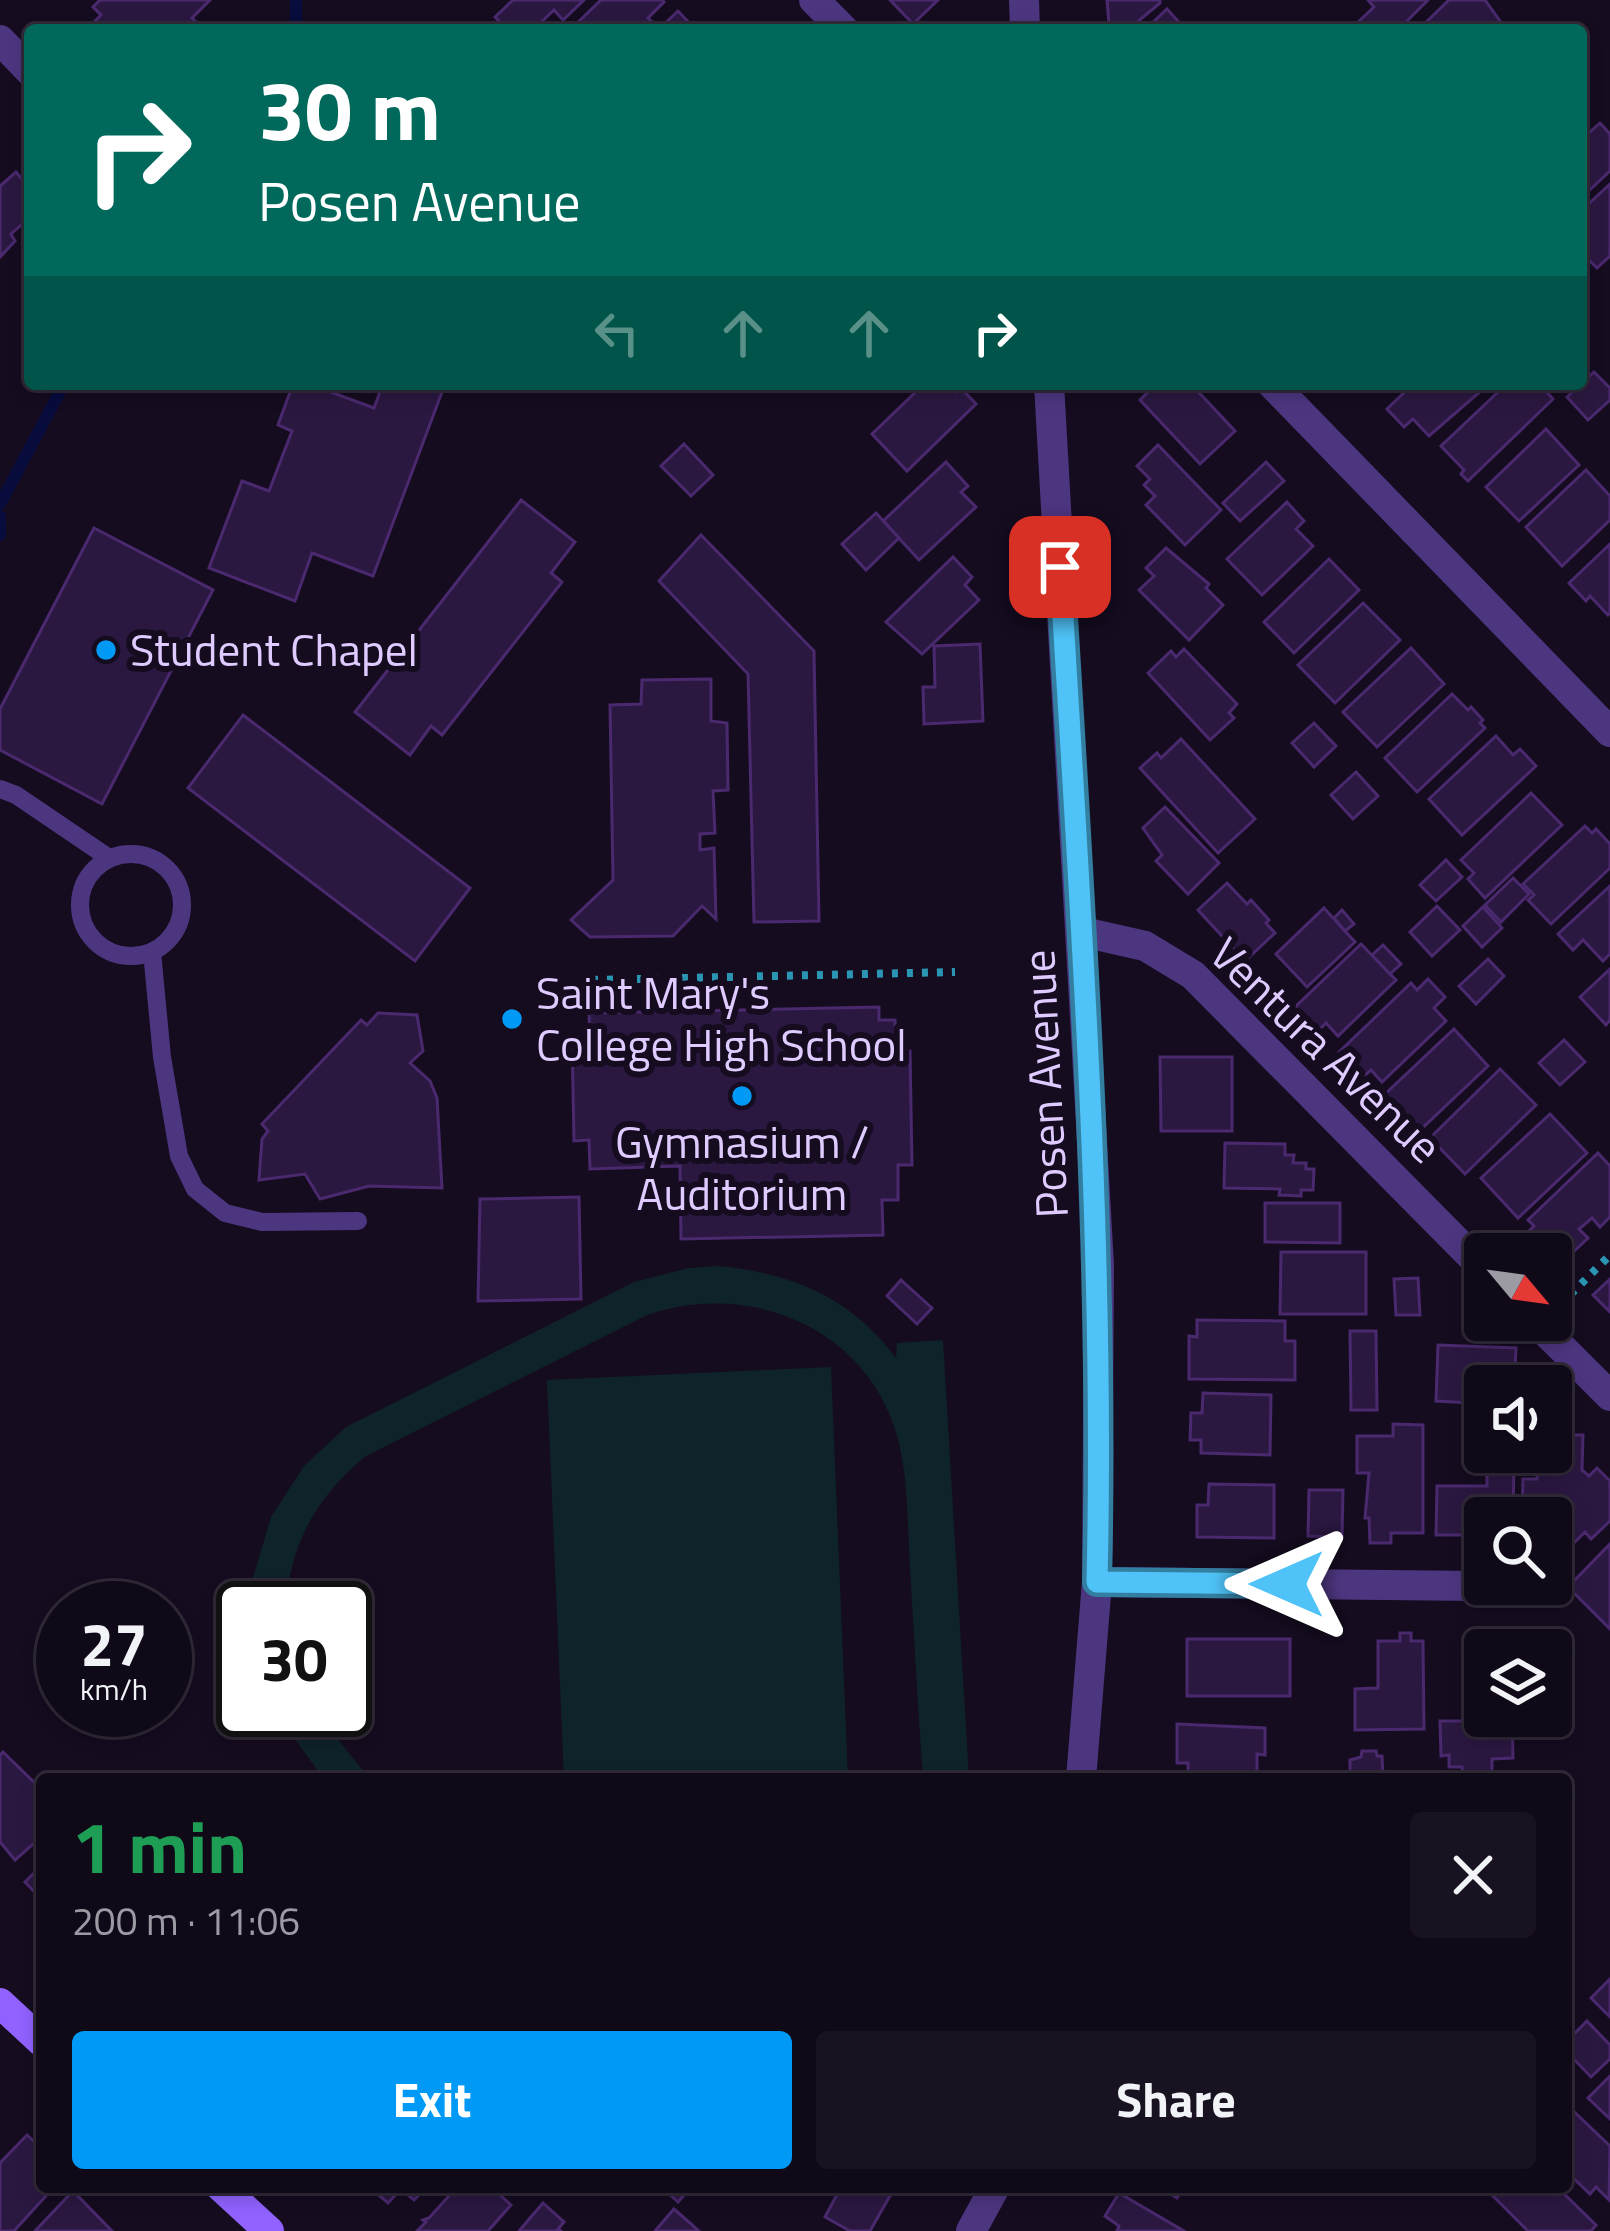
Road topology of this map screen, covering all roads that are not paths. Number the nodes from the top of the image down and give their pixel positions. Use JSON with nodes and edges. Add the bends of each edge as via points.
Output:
{"nodes":[{"id":1,"x":814,"y":0,"type":"edge"},
{"id":2,"x":838,"y":24,"type":"edge"},
{"id":3,"x":0,"y":40,"type":"edge"},
{"id":4,"x":24,"y":65,"type":"edge"},
{"id":5,"x":1049,"y":390,"type":"edge"},
{"id":6,"x":1278,"y":390,"type":"edge"},
{"id":7,"x":1610,"y":732,"type":"edge"},
{"id":8,"x":0,"y":789,"type":"edge"},
{"id":9,"x":109,"y":859,"type":"junction"},
{"id":10,"x":1082,"y":932,"type":"junction"},
{"id":11,"x":152,"y":952,"type":"junction"},
{"id":12,"x":358,"y":1221,"type":"dead end"},
{"id":13,"x":1464,"y":1249,"type":"edge"},
{"id":14,"x":1555,"y":1341,"type":"edge"},
{"id":15,"x":1610,"y":1396,"type":"edge"},
{"id":16,"x":1097,"y":1582,"type":"junction"},
{"id":17,"x":1464,"y":1586,"type":"edge"},
{"id":18,"x":1081,"y":1773,"type":"edge"},
{"id":19,"x":0,"y":2003,"type":"edge"},
{"id":20,"x":36,"y":2036,"type":"edge"},
{"id":21,"x":228,"y":2193,"type":"edge"},
{"id":22,"x":992,"y":2193,"type":"edge"},
{"id":23,"x":269,"y":2231,"type":"edge"},
{"id":24,"x":971,"y":2231,"type":"edge"}],
"edges":[{"from":1,"to":2,"type":"street"},
{"from":3,"to":4,"type":"street"},
{"from":5,"to":10,"type":"street","name":"Posen Avenue"},
{"from":6,"to":7,"type":"street"},
{"from":8,"to":9,"type":"lane"},
{"from":9,"to":11,"type":"lane","via":[[84,884],[81,919],[117,955]]},
{"from":9,"to":11,"type":"lane","via":[[156,860],[178,883],[176,931]]},
{"from":10,"to":13,"type":"street","name":"Ventura Avenue","via":[[1145,946],[1192,975]]},
{"from":10,"to":16,"type":"street","name":"Posen Avenue","via":[[1099,1264]]},
{"from":11,"to":12,"type":"lane","via":[[179,1156],[195,1190],[225,1213],[262,1222]]},
{"from":14,"to":15,"type":"street"},
{"from":16,"to":17,"type":"street"},
{"from":16,"to":18,"type":"street","name":"Posen Avenue"},
{"from":19,"to":20,"type":"main road"},
{"from":21,"to":23,"type":"main road"},
{"from":22,"to":24,"type":"street"}]}
